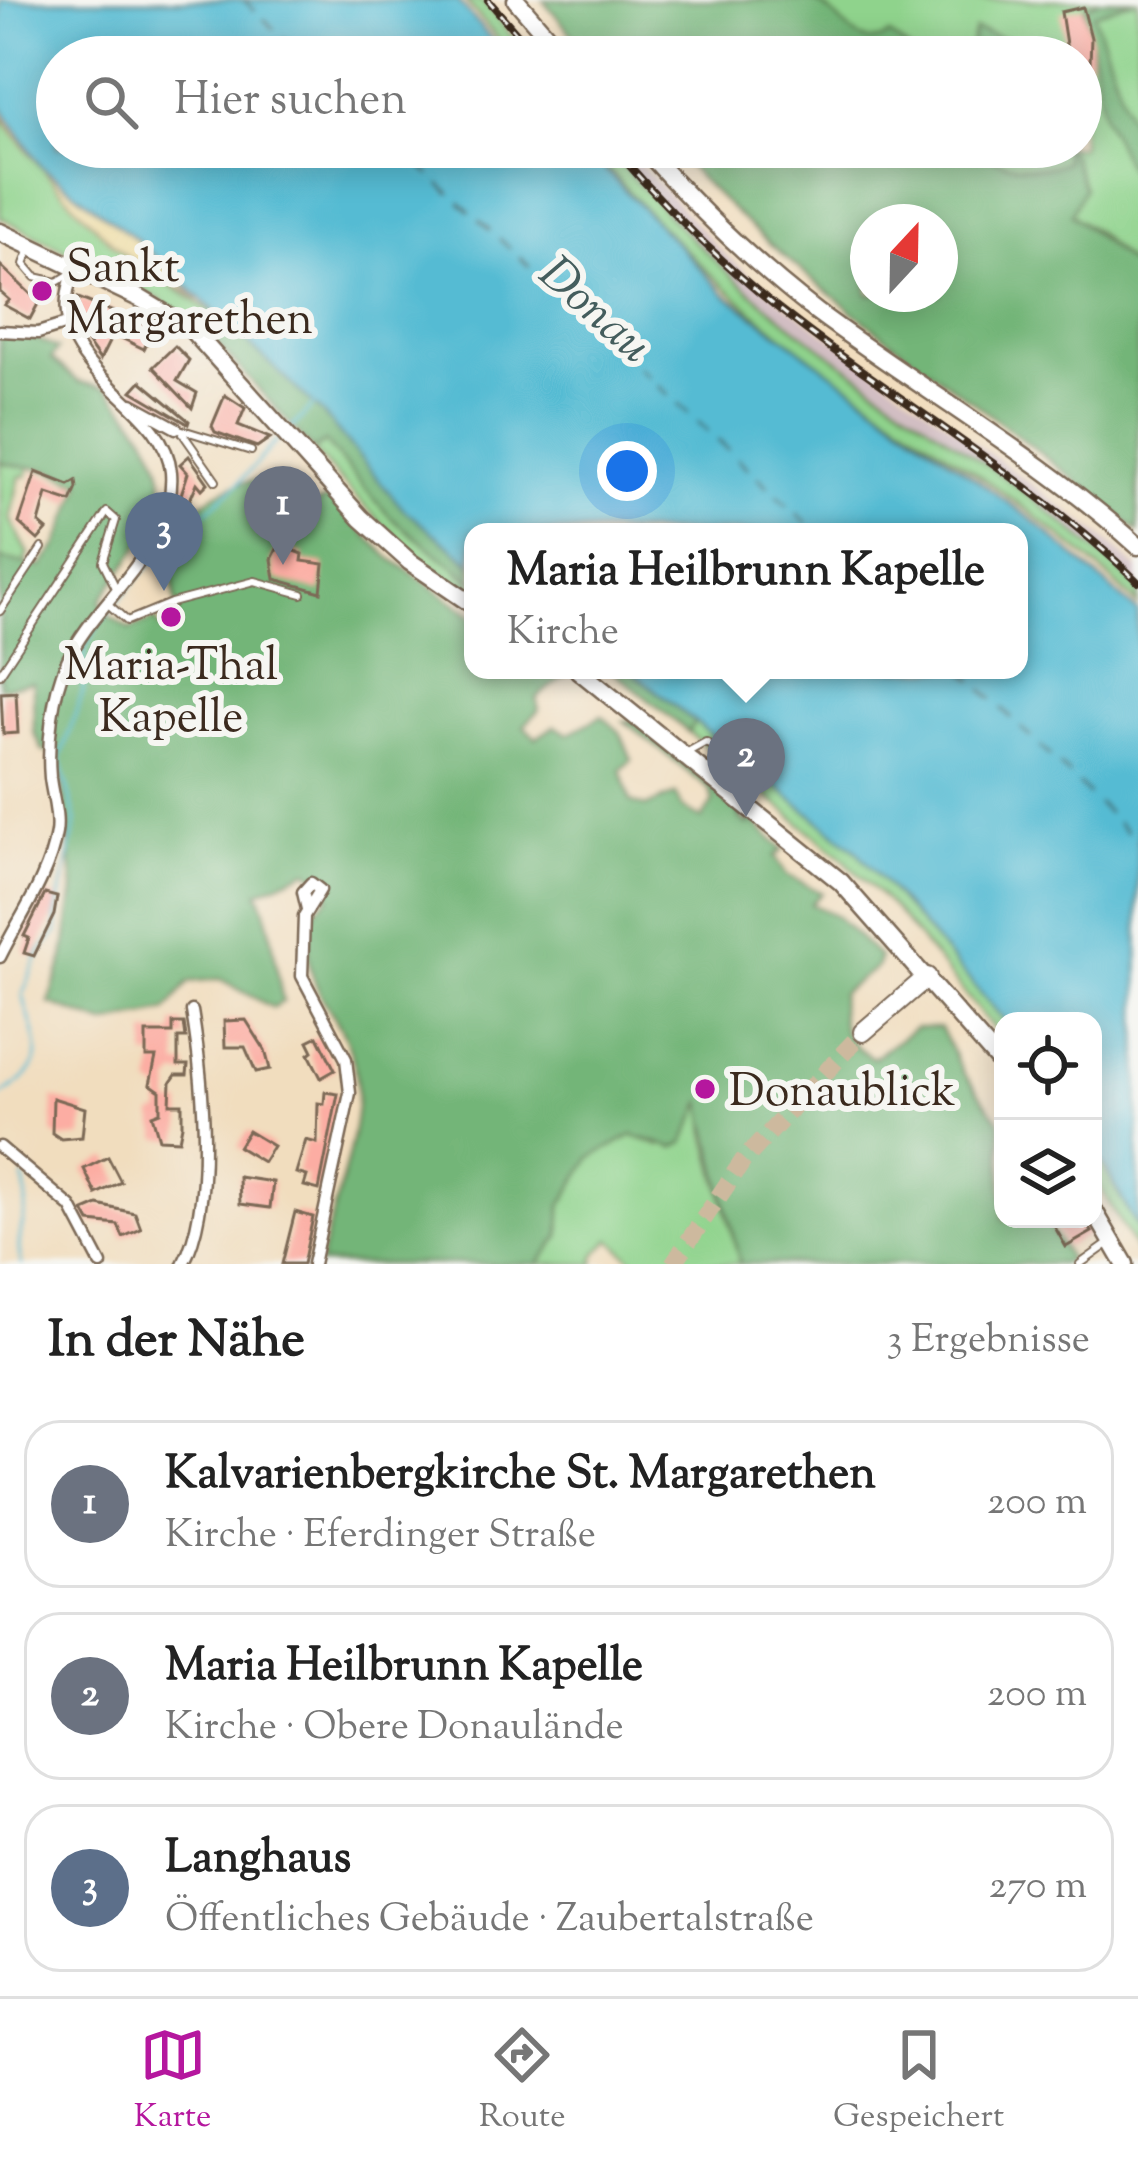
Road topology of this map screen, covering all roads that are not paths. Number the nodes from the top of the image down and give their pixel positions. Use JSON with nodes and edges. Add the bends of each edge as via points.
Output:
{"nodes":[{"id":1,"x":516,"y":0,"type":"edge"},
{"id":2,"x":547,"y":36,"type":"edge"},
{"id":3,"x":662,"y":168,"type":"edge"},
{"id":4,"x":0,"y":232,"type":"edge"},
{"id":5,"x":74,"y":271,"type":"junction"},
{"id":6,"x":70,"y":323,"type":"junction"},
{"id":7,"x":0,"y":331,"type":"edge"},
{"id":8,"x":128,"y":403,"type":"junction"},
{"id":9,"x":176,"y":428,"type":"junction"},
{"id":10,"x":251,"y":451,"type":"dead end"},
{"id":11,"x":216,"y":481,"type":"dead end"},
{"id":12,"x":1138,"y":546,"type":"edge"},
{"id":13,"x":42,"y":548,"type":"dead end"},
{"id":14,"x":116,"y":588,"type":"junction"},
{"id":15,"x":302,"y":594,"type":"dead end"},
{"id":16,"x":464,"y":598,"type":"edge"},
{"id":17,"x":108,"y":604,"type":"junction"},
{"id":18,"x":0,"y":611,"type":"edge"},
{"id":19,"x":0,"y":674,"type":"edge"},
{"id":20,"x":590,"y":679,"type":"edge"},
{"id":21,"x":686,"y":753,"type":"junction"},
{"id":22,"x":751,"y":772,"type":"dead end"},
{"id":23,"x":307,"y":909,"type":"dead end"},
{"id":24,"x":0,"y":957,"type":"edge"},
{"id":25,"x":927,"y":977,"type":"junction"},
{"id":26,"x":192,"y":1011,"type":"dead end"},
{"id":27,"x":863,"y":1032,"type":"tunnel mouth"},
{"id":28,"x":994,"y":1055,"type":"edge"},
{"id":29,"x":1,"y":1150,"type":"edge"},
{"id":30,"x":1102,"y":1226,"type":"edge"},
{"id":31,"x":1111,"y":1242,"type":"junction"},
{"id":32,"x":101,"y":1264,"type":"edge"},
{"id":33,"x":184,"y":1264,"type":"edge"},
{"id":34,"x":313,"y":1264,"type":"edge"},
{"id":35,"x":1080,"y":1264,"type":"edge"},
{"id":36,"x":1124,"y":1264,"type":"edge"}],
"edges":[{"from":1,"to":2,"type":"main road"},
{"from":3,"to":12,"type":"main road","via":[[778,280]]},
{"from":4,"to":5,"type":"main road"},
{"from":5,"to":6,"type":"street"},
{"from":5,"to":16,"type":"main road","via":[[142,298],[191,329],[388,544]]},
{"from":6,"to":7,"type":"street"},
{"from":6,"to":8,"type":"street","via":[[87,364]]},
{"from":8,"to":9,"type":"street"},
{"from":8,"to":14,"type":"street","via":[[164,451],[171,479],[154,536]]},
{"from":9,"to":10,"type":"lane"},
{"from":9,"to":11,"type":"lane"},
{"from":13,"to":18,"type":"lane"},
{"from":14,"to":17,"type":"street"},
{"from":14,"to":19,"type":"lane","via":[[104,562],[116,520],[106,512]]},
{"from":15,"to":17,"type":"lane","via":[[255,581],[128,621]]},
{"from":17,"to":24,"type":"street","via":[[62,673],[50,766],[56,833]]},
{"from":20,"to":21,"type":"main road"},
{"from":21,"to":22,"type":"lane","via":[[706,742]]},
{"from":21,"to":25,"type":"main road","via":[[829,870]]},
{"from":23,"to":34,"type":"street","via":[[302,976],[346,1059],[350,1093]]},
{"from":25,"to":27,"type":"highway"},
{"from":25,"to":28,"type":"main road"},
{"from":26,"to":33,"type":"street","via":[[201,1172]]},
{"from":29,"to":32,"type":"street","via":[[71,1207]]},
{"from":30,"to":31,"type":"main road"},
{"from":31,"to":35,"type":"lane"},
{"from":31,"to":36,"type":"main road"}]}
